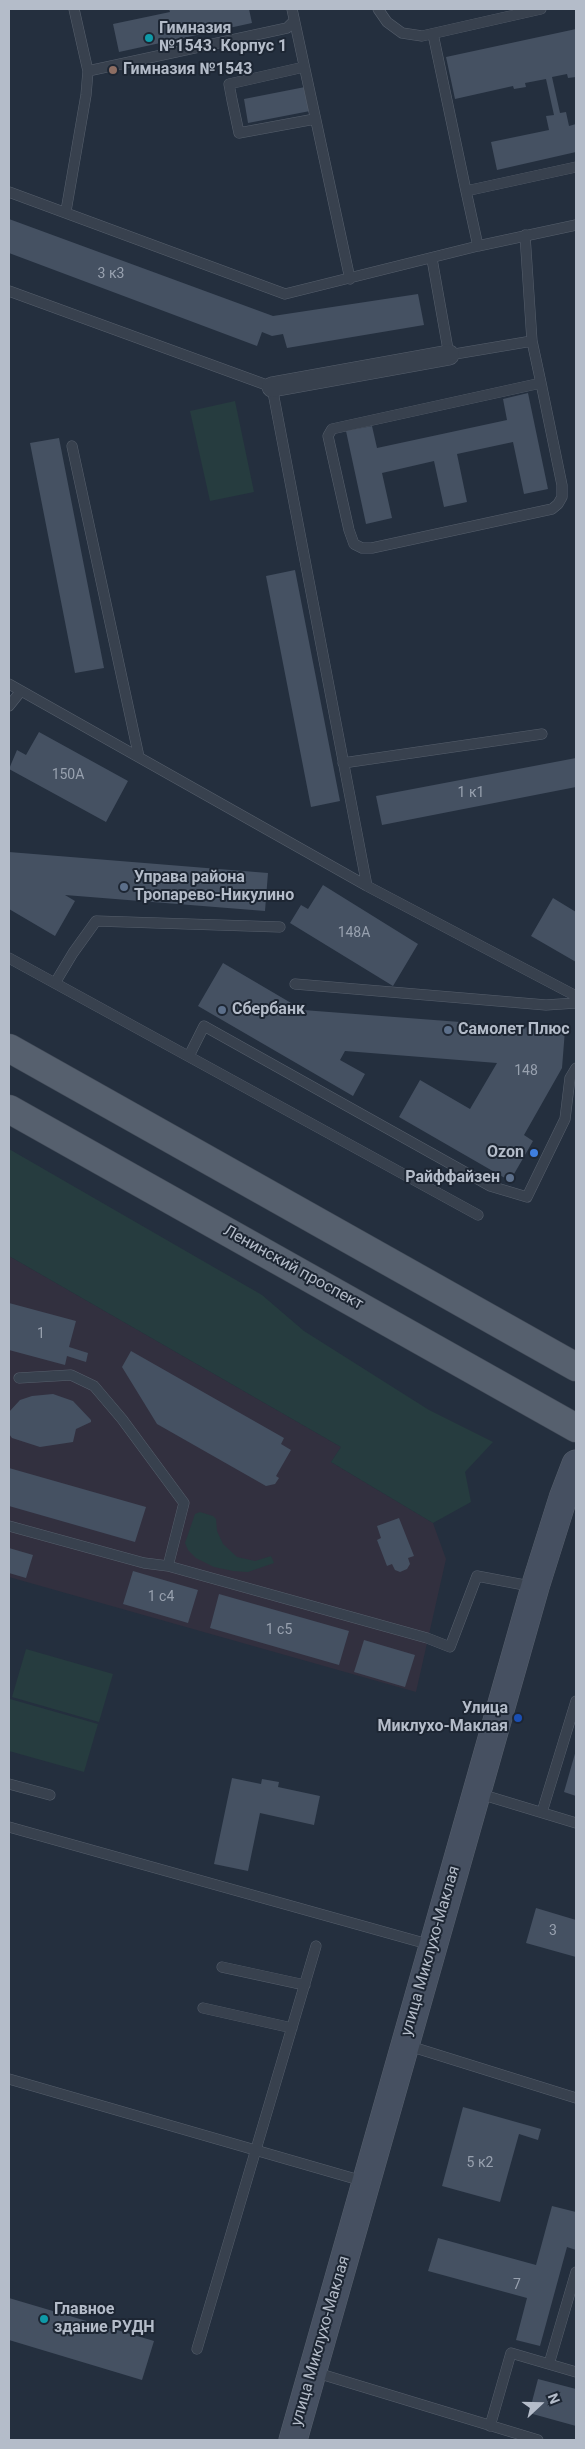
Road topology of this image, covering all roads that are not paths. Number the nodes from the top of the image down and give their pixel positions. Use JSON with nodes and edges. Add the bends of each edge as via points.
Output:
{"nodes":[{"id":1,"x":74,"y":9,"type":"edge"},
{"id":2,"x":292,"y":9,"type":"edge"},
{"id":3,"x":378,"y":9,"type":"edge"},
{"id":4,"x":541,"y":9,"type":"edge"},
{"id":5,"x":294,"y":21,"type":"junction"},
{"id":6,"x":432,"y":34,"type":"junction"},
{"id":7,"x":304,"y":67,"type":"junction"},
{"id":8,"x":88,"y":71,"type":"junction"},
{"id":9,"x":315,"y":120,"type":"junction"},
{"id":10,"x":576,"y":167,"type":"edge"},
{"id":11,"x":466,"y":191,"type":"junction"},
{"id":12,"x":9,"y":192,"type":"edge"},
{"id":13,"x":66,"y":211,"type":"junction"},
{"id":14,"x":576,"y":225,"type":"edge"},
{"id":15,"x":524,"y":235,"type":"junction"},
{"id":16,"x":478,"y":246,"type":"junction"},
{"id":17,"x":432,"y":259,"type":"junction"},
{"id":18,"x":350,"y":279,"type":"junction"},
{"id":19,"x":9,"y":290,"type":"edge"},
{"id":20,"x":532,"y":341,"type":"junction"},
{"id":21,"x":449,"y":356,"type":"junction"},
{"id":22,"x":541,"y":383,"type":"junction"},
{"id":23,"x":272,"y":387,"type":"junction"},
{"id":24,"x":72,"y":446,"type":"dead end"},
{"id":25,"x":9,"y":684,"type":"edge"},
{"id":26,"x":21,"y":691,"type":"junction"},
{"id":27,"x":9,"y":706,"type":"edge"},
{"id":28,"x":542,"y":734,"type":"dead end"},
{"id":29,"x":139,"y":758,"type":"junction"},
{"id":30,"x":343,"y":763,"type":"junction"},
{"id":31,"x":367,"y":886,"type":"junction"},
{"id":32,"x":280,"y":927,"type":"dead end"},
{"id":33,"x":9,"y":958,"type":"edge"},
{"id":34,"x":55,"y":983,"type":"junction"},
{"id":35,"x":295,"y":984,"type":"dead end"},
{"id":36,"x":576,"y":996,"type":"edge"},
{"id":37,"x":576,"y":1003,"type":"edge"},
{"id":38,"x":9,"y":1048,"type":"edge"},
{"id":39,"x":189,"y":1056,"type":"junction"},
{"id":40,"x":576,"y":1068,"type":"edge"},
{"id":41,"x":9,"y":1108,"type":"edge"},
{"id":42,"x":478,"y":1215,"type":"dead end"},
{"id":43,"x":576,"y":1367,"type":"edge"},
{"id":44,"x":19,"y":1378,"type":"dead end"},
{"id":45,"x":576,"y":1428,"type":"edge"},
{"id":46,"x":576,"y":1464,"type":"edge"},
{"id":47,"x":9,"y":1526,"type":"edge"},
{"id":48,"x":168,"y":1566,"type":"junction"},
{"id":49,"x":535,"y":1587,"type":"junction"},
{"id":50,"x":576,"y":1701,"type":"edge"},
{"id":51,"x":9,"y":1784,"type":"edge"},
{"id":52,"x":476,"y":1793,"type":"junction"},
{"id":53,"x":50,"y":1795,"type":"dead end"},
{"id":54,"x":542,"y":1812,"type":"junction"},
{"id":55,"x":576,"y":1823,"type":"edge"},
{"id":56,"x":9,"y":1827,"type":"edge"},
{"id":57,"x":432,"y":1945,"type":"junction"},
{"id":58,"x":316,"y":1946,"type":"dead end"},
{"id":59,"x":222,"y":1967,"type":"dead end"},
{"id":60,"x":304,"y":1985,"type":"junction"},
{"id":61,"x":203,"y":2008,"type":"dead end"},
{"id":62,"x":292,"y":2028,"type":"junction"},
{"id":63,"x":405,"y":2044,"type":"junction"},
{"id":64,"x":9,"y":2079,"type":"edge"},
{"id":65,"x":576,"y":2098,"type":"edge"},
{"id":66,"x":258,"y":2150,"type":"junction"},
{"id":67,"x":367,"y":2182,"type":"junction"},
{"id":68,"x":576,"y":2272,"type":"edge"},
{"id":69,"x":198,"y":2349,"type":"dead end"},
{"id":70,"x":549,"y":2364,"type":"junction"},
{"id":71,"x":312,"y":2372,"type":"junction"},
{"id":72,"x":576,"y":2372,"type":"edge"},
{"id":73,"x":490,"y":2426,"type":"junction"},
{"id":74,"x":293,"y":2440,"type":"edge"},
{"id":75,"x":538,"y":2440,"type":"edge"}],
"edges":[{"from":1,"to":8,"type":"lane"},
{"from":2,"to":5,"type":"lane"},
{"from":3,"to":6,"type":"lane","via":[[387,22],[402,33]]},
{"from":4,"to":6,"type":"lane"},
{"from":5,"to":7,"type":"lane"},
{"from":5,"to":8,"type":"lane","via":[[287,28]]},
{"from":6,"to":11,"type":"lane"},
{"from":7,"to":9,"type":"lane"},
{"from":7,"to":9,"type":"lane","via":[[229,84],[239,134]]},
{"from":8,"to":13,"type":"lane"},
{"from":9,"to":18,"type":"lane"},
{"from":10,"to":11,"type":"lane"},
{"from":11,"to":16,"type":"lane"},
{"from":12,"to":13,"type":"lane"},
{"from":13,"to":18,"type":"lane","via":[[286,294]]},
{"from":14,"to":15,"type":"lane"},
{"from":15,"to":16,"type":"lane"},
{"from":15,"to":20,"type":"lane"},
{"from":16,"to":17,"type":"lane"},
{"from":17,"to":18,"type":"lane"},
{"from":17,"to":21,"type":"lane"},
{"from":19,"to":23,"type":"lane"},
{"from":20,"to":21,"type":"lane"},
{"from":20,"to":22,"type":"lane"},
{"from":21,"to":23,"type":"street"},
{"from":22,"to":22,"type":"lane","via":[[562,484],[562,497],[558,504],[552,509],[372,548],[354,544],[328,436],[332,429]]},
{"from":23,"to":30,"type":"lane"},
{"from":24,"to":29,"type":"lane"},
{"from":25,"to":26,"type":"lane"},
{"from":26,"to":27,"type":"lane"},
{"from":26,"to":29,"type":"lane"},
{"from":28,"to":30,"type":"lane"},
{"from":29,"to":31,"type":"lane"},
{"from":30,"to":31,"type":"lane"},
{"from":31,"to":36,"type":"lane"},
{"from":32,"to":34,"type":"lane","via":[[96,921]]},
{"from":33,"to":34,"type":"lane"},
{"from":34,"to":39,"type":"lane"},
{"from":35,"to":37,"type":"lane","via":[[546,1005]]},
{"from":38,"to":43,"type":"main road"},
{"from":39,"to":40,"type":"lane","via":[[204,1026],[490,1186],[527,1197],[566,1119],[570,1078]]},
{"from":39,"to":42,"type":"lane"},
{"from":41,"to":45,"type":"main road","name":"Ленинский проспект"},
{"from":44,"to":48,"type":"lane","via":[[71,1375],[94,1386],[122,1419],[184,1503]]},
{"from":46,"to":49,"type":"main road","name":"улица Миклухо-Маклая"},
{"from":47,"to":48,"type":"lane","via":[[144,1563]]},
{"from":48,"to":49,"type":"lane","via":[[450,1646],[477,1576]]},
{"from":49,"to":52,"type":"main road","name":"улица Миклухо-Маклая"},
{"from":50,"to":54,"type":"lane"},
{"from":51,"to":53,"type":"lane"},
{"from":52,"to":54,"type":"lane"},
{"from":52,"to":57,"type":"main road","name":"улица Миклухо-Маклая"},
{"from":54,"to":55,"type":"lane"},
{"from":56,"to":57,"type":"lane"},
{"from":57,"to":63,"type":"main road","name":"улица Миклухо-Маклая"},
{"from":58,"to":60,"type":"lane"},
{"from":59,"to":60,"type":"lane"},
{"from":60,"to":62,"type":"lane"},
{"from":61,"to":62,"type":"lane"},
{"from":62,"to":66,"type":"lane"},
{"from":63,"to":65,"type":"lane"},
{"from":63,"to":67,"type":"main road","name":"улица Миклухо-Маклая"},
{"from":64,"to":66,"type":"lane"},
{"from":66,"to":67,"type":"lane"},
{"from":66,"to":69,"type":"lane"},
{"from":67,"to":71,"type":"main road","name":"улица Миклухо-Маклая"},
{"from":68,"to":70,"type":"lane"},
{"from":70,"to":72,"type":"lane"},
{"from":70,"to":73,"type":"lane","via":[[511,2353]]},
{"from":71,"to":73,"type":"lane"},
{"from":71,"to":74,"type":"main road","name":"улица Миклухо-Маклая"},
{"from":73,"to":75,"type":"lane"}]}
